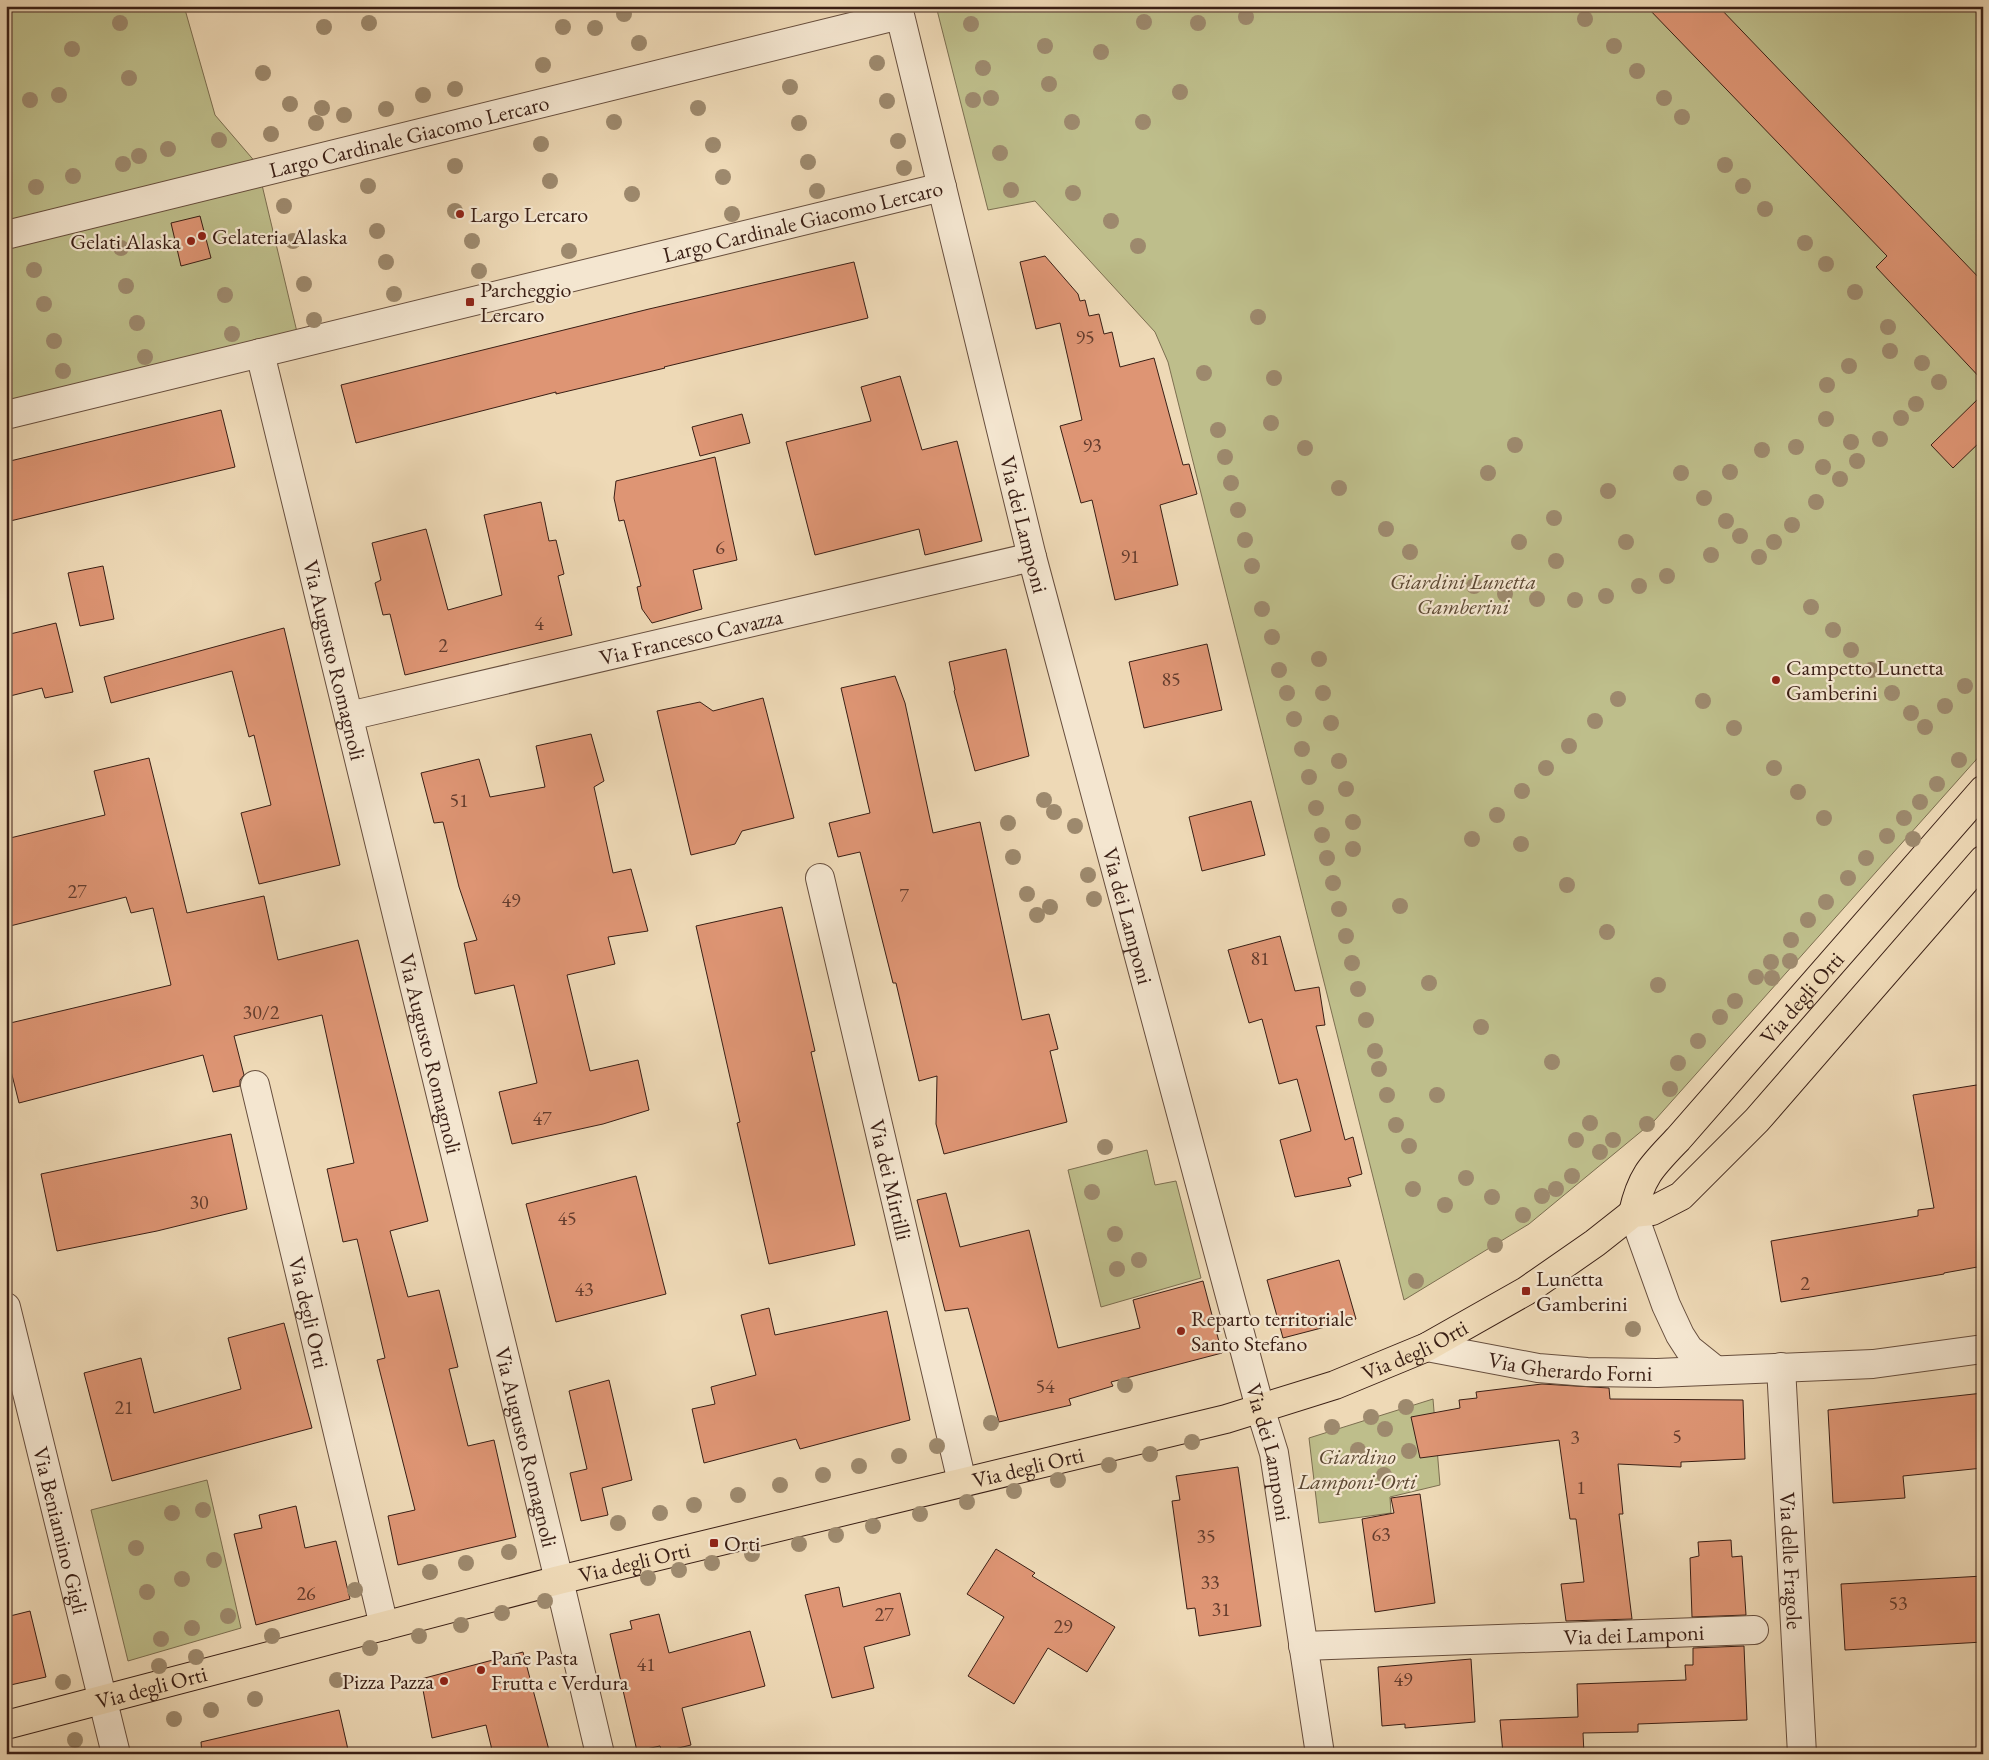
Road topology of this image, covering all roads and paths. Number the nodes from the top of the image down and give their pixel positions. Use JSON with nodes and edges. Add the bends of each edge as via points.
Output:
{"nodes":[{"id":1,"x":942,"y":187,"type":"junction"},
{"id":2,"x":6,"y":235,"type":"edge"},
{"id":3,"x":260,"y":353,"type":"junction"},
{"id":4,"x":6,"y":415,"type":"edge"},
{"id":5,"x":1032,"y":558,"type":"junction"},
{"id":6,"x":349,"y":716,"type":"junction"},
{"id":7,"x":1983,"y":790,"type":"edge"},
{"id":8,"x":1983,"y":860,"type":"edge"},
{"id":9,"x":820,"y":878,"type":"dead end"},
{"id":10,"x":255,"y":1085,"type":"dead end"},
{"id":11,"x":1633,"y":1213,"type":"junction"},
{"id":12,"x":6,"y":1308,"type":"edge"},
{"id":13,"x":1427,"y":1347,"type":"junction"},
{"id":14,"x":1983,"y":1349,"type":"edge"},
{"id":15,"x":1781,"y":1367,"type":"junction"},
{"id":16,"x":1714,"y":1369,"type":"junction"},
{"id":17,"x":1260,"y":1408,"type":"junction"},
{"id":18,"x":962,"y":1482,"type":"junction"},
{"id":19,"x":559,"y":1580,"type":"junction"},
{"id":20,"x":384,"y":1626,"type":"junction"},
{"id":21,"x":1754,"y":1630,"type":"dead end"},
{"id":22,"x":1303,"y":1646,"type":"junction"},
{"id":23,"x":103,"y":1700,"type":"junction"},
{"id":24,"x":6,"y":1725,"type":"edge"},
{"id":25,"x":116,"y":1754,"type":"edge"},
{"id":26,"x":600,"y":1754,"type":"edge"},
{"id":27,"x":1320,"y":1754,"type":"edge"},
{"id":28,"x":1802,"y":1754,"type":"edge"}],
"edges":[{"from":1,"to":2,"type":"street","name":"Largo Cardinale Giacomo Lercaro","via":[[900,15]]},
{"from":1,"to":3,"type":"street","name":"Largo Cardinale Giacomo Lercaro"},
{"from":1,"to":5,"type":"street","name":"Via dei Lamponi"},
{"from":3,"to":4,"type":"street","name":"Largo Cardinale Giacomo Lercaro"},
{"from":3,"to":6,"type":"street","name":"Via Augusto Romagnoli"},
{"from":5,"to":6,"type":"street","name":"Via Francesco Cavazza"},
{"from":5,"to":17,"type":"street","name":"Via dei Lamponi"},
{"from":6,"to":19,"type":"street","name":"Via Augusto Romagnoli"},
{"from":7,"to":11,"type":"main road","name":"Via degli Orti","via":[[1653,1165],[1644,1177]]},
{"from":8,"to":11,"type":"main road","name":"Via degli Orti","via":[[1714,1165],[1681,1196],[1652,1211]]},
{"from":9,"to":18,"type":"street","name":"Via dei Mirtilli"},
{"from":10,"to":20,"type":"street","name":"Via degli Orti"},
{"from":11,"to":13,"type":"main road","name":"Via degli Orti","via":[[1526,1291]]},
{"from":11,"to":16,"type":"street","via":[[1680,1335],[1689,1348]]},
{"from":12,"to":23,"type":"street","name":"Via Beniamino Gigli"},
{"from":13,"to":16,"type":"street","name":"Via Gherardo Forni","via":[[1538,1368],[1586,1372],[1657,1373]]},
{"from":13,"to":17,"type":"main road","name":"Via degli Orti","via":[[1334,1385]]},
{"from":14,"to":15,"type":"street","name":"Via Gherardo Forni","via":[[1874,1364]]},
{"from":15,"to":16,"type":"street","name":"Via Gherardo Forni"},
{"from":15,"to":28,"type":"street","name":"Via delle Fragole"},
{"from":17,"to":18,"type":"main road","name":"Via degli Orti"},
{"from":17,"to":22,"type":"street","name":"Via dei Lamponi","via":[[1274,1453]]},
{"from":18,"to":19,"type":"main road","name":"Via degli Orti"},
{"from":19,"to":20,"type":"main road","name":"Via degli Orti"},
{"from":19,"to":26,"type":"street","name":"Via Augusto Romagnoli"},
{"from":20,"to":23,"type":"main road","name":"Via degli Orti"},
{"from":21,"to":22,"type":"street","name":"Via dei Lamponi"},
{"from":22,"to":27,"type":"street","name":"Via dei Lamponi"},
{"from":23,"to":24,"type":"main road","name":"Via degli Orti"},
{"from":23,"to":25,"type":"street","name":"Via Beniamino Gigli"}]}
